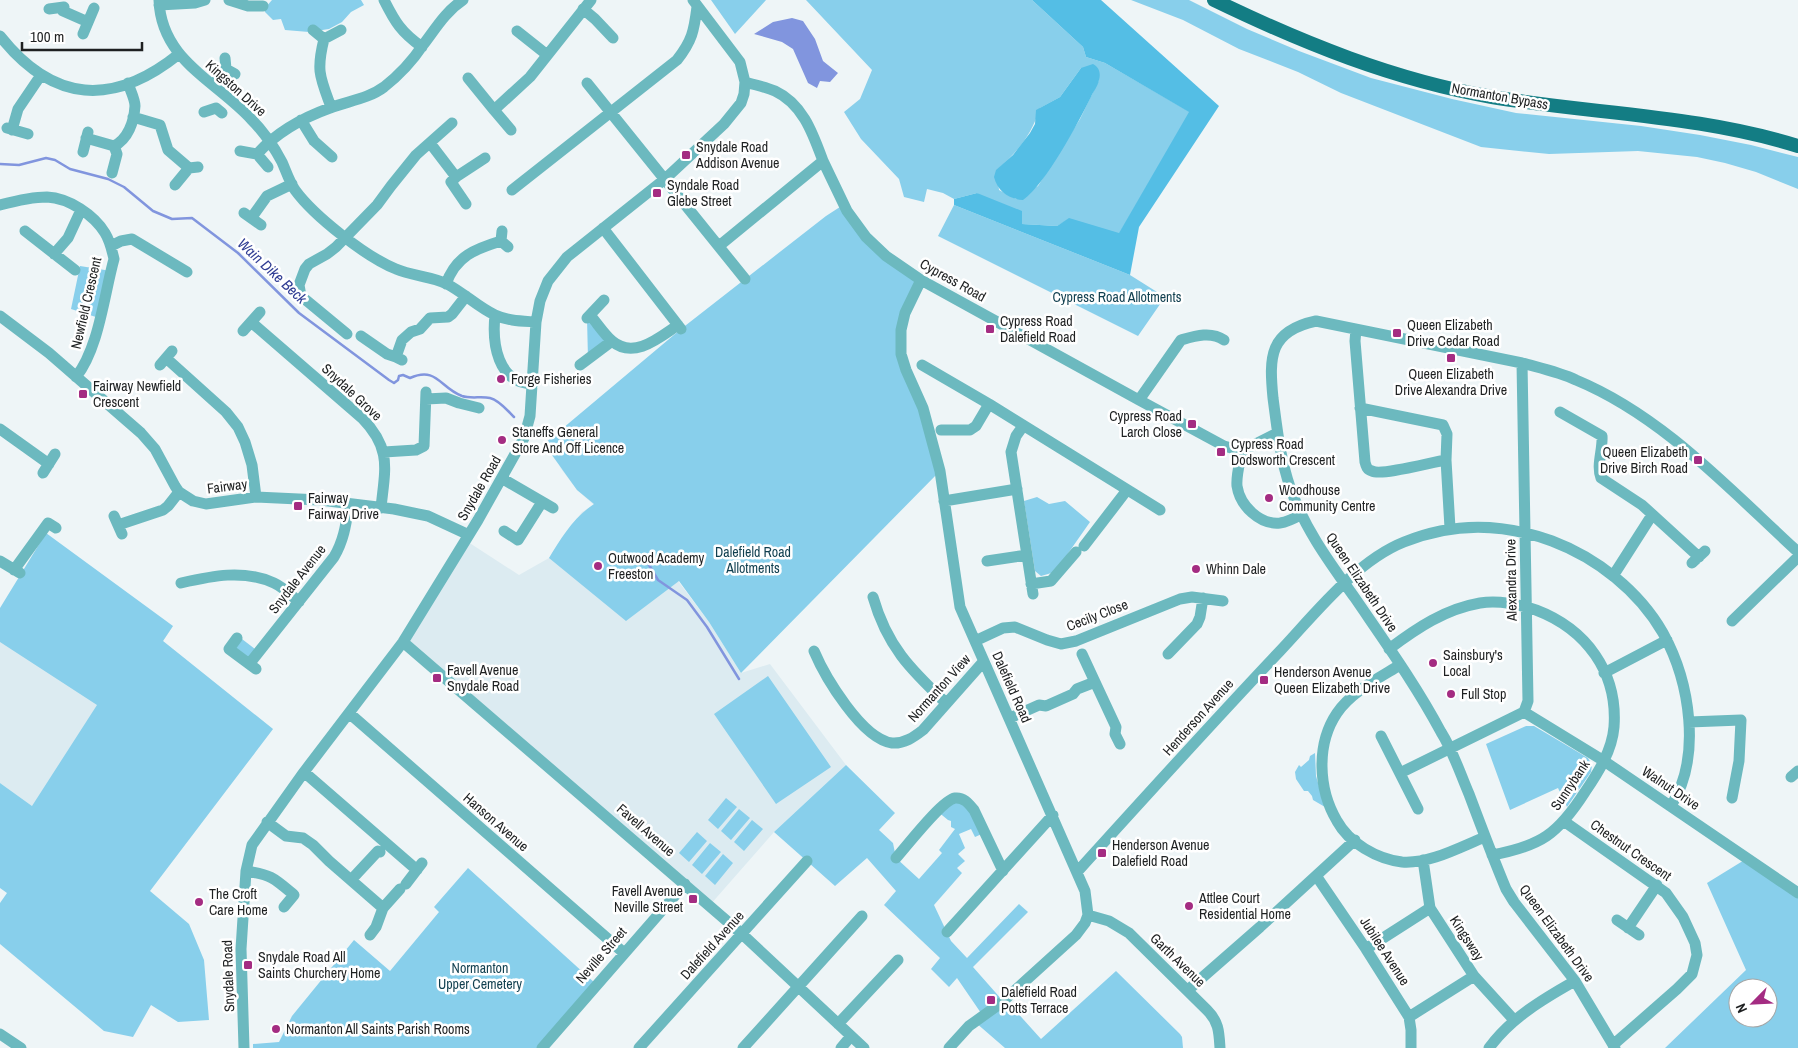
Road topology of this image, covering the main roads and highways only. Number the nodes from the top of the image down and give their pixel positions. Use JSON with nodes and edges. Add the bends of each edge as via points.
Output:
{"nodes":[{"id":1,"x":1214,"y":0,"type":"edge"},
{"id":2,"x":1798,"y":146,"type":"edge"}],
"edges":[{"from":1,"to":2,"type":"main road","name":"Normanton Bypass","via":[[1319,48],[1433,84],[1490,97],[1681,120]]}]}
